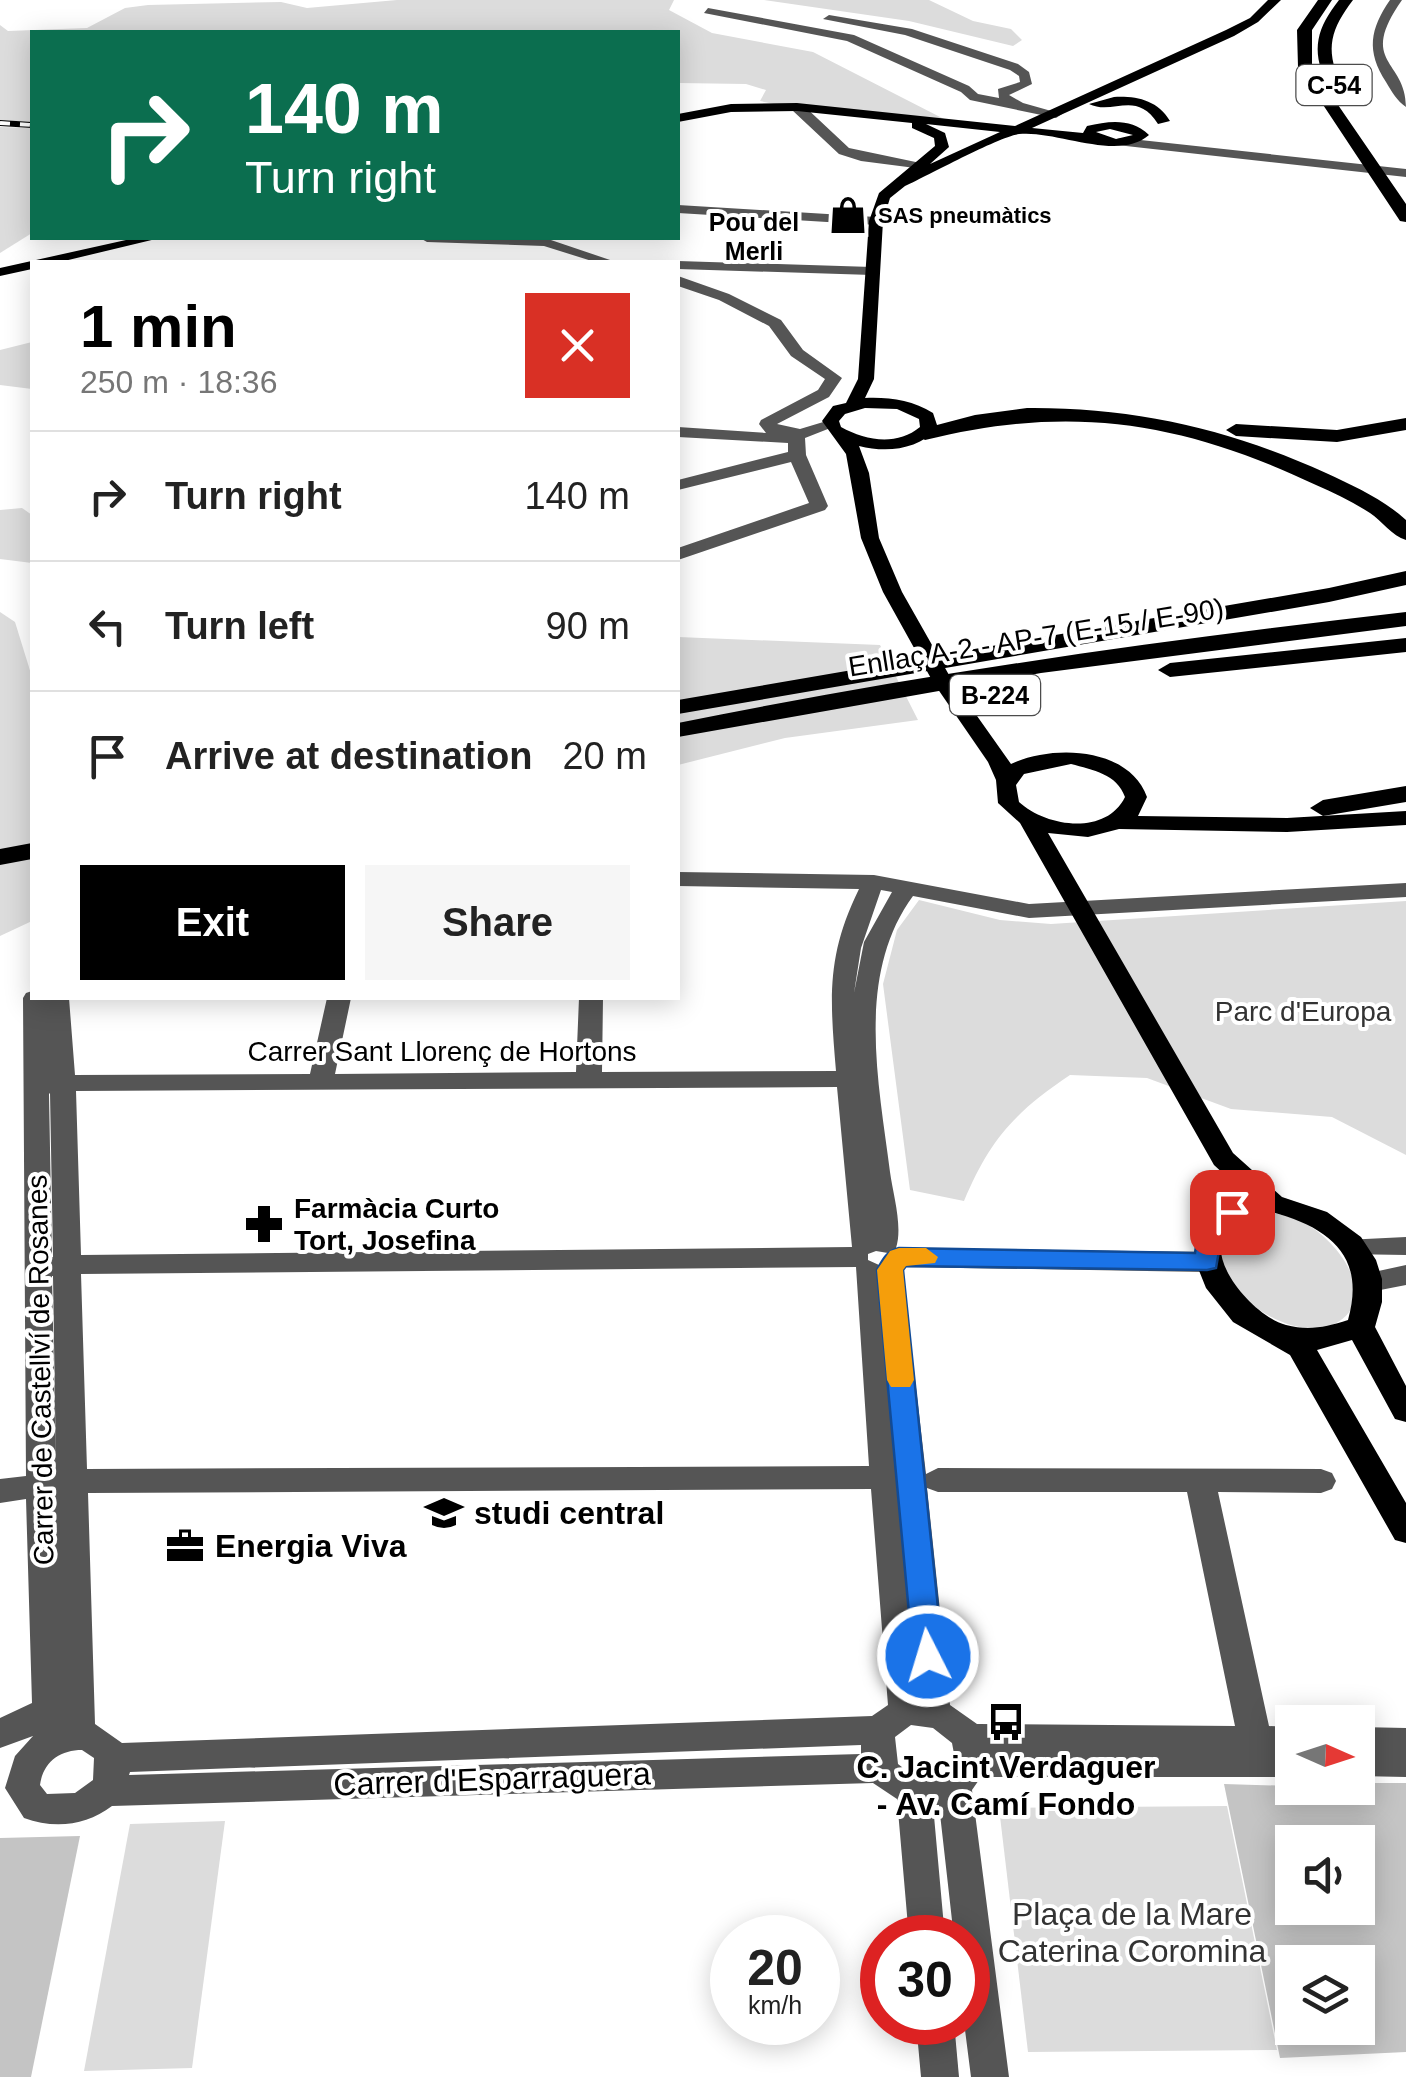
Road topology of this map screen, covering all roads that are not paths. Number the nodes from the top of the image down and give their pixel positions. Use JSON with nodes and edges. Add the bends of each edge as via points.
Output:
{"nodes":[{"id":1,"x":1275,"y":0,"type":"edge"},
{"id":2,"x":1325,"y":0,"type":"edge"},
{"id":3,"x":1346,"y":0,"type":"edge"},
{"id":4,"x":1396,"y":0,"type":"edge"},
{"id":5,"x":708,"y":11,"type":"dead end"},
{"id":6,"x":779,"y":12,"type":"dead end"},
{"id":7,"x":1156,"y":68,"type":"junction"},
{"id":8,"x":1115,"y":88,"type":"junction"},
{"id":9,"x":1140,"y":102,"type":"junction"},
{"id":10,"x":1406,"y":104,"type":"edge"},
{"id":11,"x":797,"y":106,"type":"junction"},
{"id":12,"x":1032,"y":109,"type":"junction"},
{"id":13,"x":1058,"y":113,"type":"junction"},
{"id":14,"x":868,"y":114,"type":"junction"},
{"id":15,"x":680,"y":118,"type":"edge"},
{"id":16,"x":1160,"y":123,"type":"junction"},
{"id":17,"x":1126,"y":126,"type":"junction"},
{"id":18,"x":1005,"y":132,"type":"junction"},
{"id":19,"x":1091,"y":135,"type":"junction"},
{"id":20,"x":1141,"y":136,"type":"junction"},
{"id":21,"x":1122,"y":142,"type":"junction"},
{"id":22,"x":1172,"y":149,"type":"junction"},
{"id":23,"x":923,"y":165,"type":"junction"},
{"id":24,"x":1383,"y":170,"type":"junction"},
{"id":25,"x":1404,"y":180,"type":"edge"},
{"id":26,"x":900,"y":183,"type":"junction"},
{"id":27,"x":680,"y":209,"type":"edge"},
{"id":28,"x":1406,"y":216,"type":"edge"},
{"id":29,"x":876,"y":220,"type":"junction"},
{"id":30,"x":144,"y":240,"type":"edge"},
{"id":31,"x":486,"y":240,"type":"edge"},
{"id":32,"x":51,"y":260,"type":"edge"},
{"id":33,"x":603,"y":260,"type":"edge"},
{"id":34,"x":30,"y":264,"type":"edge"},
{"id":35,"x":680,"y":265,"type":"edge"},
{"id":36,"x":872,"y":270,"type":"junction"},
{"id":37,"x":0,"y":272,"type":"edge"},
{"id":38,"x":680,"y":282,"type":"edge"},
{"id":39,"x":866,"y":379,"type":"junction"},
{"id":40,"x":853,"y":405,"type":"junction"},
{"id":41,"x":911,"y":408,"type":"junction"},
{"id":42,"x":1406,"y":424,"type":"edge"},
{"id":43,"x":836,"y":430,"type":"junction"},
{"id":44,"x":680,"y":432,"type":"edge"},
{"id":45,"x":796,"y":433,"type":"junction"},
{"id":46,"x":924,"y":434,"type":"junction"},
{"id":47,"x":900,"y":443,"type":"junction"},
{"id":48,"x":797,"y":455,"type":"junction"},
{"id":49,"x":862,"y":465,"type":"junction"},
{"id":50,"x":680,"y":485,"type":"edge"},
{"id":51,"x":1406,"y":533,"type":"edge"},
{"id":52,"x":680,"y":553,"type":"edge"},
{"id":53,"x":1406,"y":561,"type":"edge"},
{"id":54,"x":1406,"y":578,"type":"edge"},
{"id":55,"x":1328,"y":595,"type":"junction"},
{"id":56,"x":1406,"y":606,"type":"edge"},
{"id":57,"x":1406,"y":619,"type":"edge"},
{"id":58,"x":1406,"y":648,"type":"edge"},
{"id":59,"x":680,"y":707,"type":"edge"},
{"id":60,"x":680,"y":716,"type":"edge"},
{"id":61,"x":680,"y":730,"type":"edge"},
{"id":62,"x":978,"y":735,"type":"junction"},
{"id":63,"x":680,"y":744,"type":"edge"},
{"id":64,"x":1048,"y":759,"type":"junction"},
{"id":65,"x":1006,"y":780,"type":"junction"},
{"id":66,"x":1136,"y":790,"type":"junction"},
{"id":67,"x":1406,"y":794,"type":"edge"},
{"id":68,"x":1406,"y":802,"type":"edge"},
{"id":69,"x":1323,"y":808,"type":"junction"},
{"id":70,"x":1406,"y":818,"type":"edge"},
{"id":71,"x":1028,"y":819,"type":"junction"},
{"id":72,"x":1119,"y":822,"type":"junction"},
{"id":73,"x":1082,"y":830,"type":"junction"},
{"id":74,"x":30,"y":834,"type":"edge"},
{"id":75,"x":0,"y":839,"type":"edge"},
{"id":76,"x":30,"y":851,"type":"edge"},
{"id":77,"x":0,"y":857,"type":"edge"},
{"id":78,"x":1051,"y":865,"type":"junction"},
{"id":79,"x":680,"y":879,"type":"edge"},
{"id":80,"x":874,"y":882,"type":"junction"},
{"id":81,"x":908,"y":887,"type":"junction"},
{"id":82,"x":1406,"y":890,"type":"edge"},
{"id":83,"x":34,"y":1000,"type":"edge"},
{"id":84,"x":57,"y":1000,"type":"edge"},
{"id":85,"x":338,"y":1000,"type":"edge"},
{"id":86,"x":591,"y":1000,"type":"edge"},
{"id":87,"x":590,"y":1080,"type":"junction"},
{"id":88,"x":858,"y":1080,"type":"junction"},
{"id":89,"x":322,"y":1081,"type":"junction"},
{"id":90,"x":49,"y":1085,"type":"junction"},
{"id":91,"x":1223,"y":1159,"type":"junction"},
{"id":92,"x":1272,"y":1203,"type":"junction"},
{"id":93,"x":1232,"y":1212,"type":"junction"},
{"id":94,"x":1406,"y":1246,"type":"edge"},
{"id":95,"x":1355,"y":1247,"type":"junction"},
{"id":96,"x":877,"y":1257,"type":"junction"},
{"id":97,"x":1207,"y":1262,"type":"junction"},
{"id":98,"x":52,"y":1266,"type":"junction"},
{"id":99,"x":1406,"y":1275,"type":"edge"},
{"id":100,"x":1370,"y":1282,"type":"junction"},
{"id":101,"x":1361,"y":1327,"type":"junction"},
{"id":102,"x":1282,"y":1336,"type":"junction"},
{"id":103,"x":1406,"y":1410,"type":"edge"},
{"id":104,"x":911,"y":1478,"type":"junction"},
{"id":105,"x":1200,"y":1480,"type":"junction"},
{"id":106,"x":1321,"y":1481,"type":"dead end"},
{"id":107,"x":56,"y":1483,"type":"junction"},
{"id":108,"x":0,"y":1491,"type":"edge"},
{"id":109,"x":1406,"y":1530,"type":"edge"},
{"id":110,"x":906,"y":1717,"type":"junction"},
{"id":111,"x":58,"y":1730,"type":"junction"},
{"id":112,"x":0,"y":1734,"type":"edge"},
{"id":113,"x":1255,"y":1740,"type":"junction"},
{"id":114,"x":1275,"y":1740,"type":"edge"},
{"id":115,"x":1375,"y":1741,"type":"edge"},
{"id":116,"x":1406,"y":1742,"type":"edge"},
{"id":117,"x":965,"y":1762,"type":"junction"},
{"id":118,"x":1275,"y":1762,"type":"edge"},
{"id":119,"x":1375,"y":1762,"type":"edge"},
{"id":120,"x":1406,"y":1762,"type":"edge"},
{"id":121,"x":881,"y":1768,"type":"junction"},
{"id":122,"x":109,"y":1775,"type":"junction"},
{"id":123,"x":914,"y":1790,"type":"junction"},
{"id":124,"x":11,"y":1793,"type":"edge"},
{"id":125,"x":925,"y":1915,"type":"edge"},
{"id":126,"x":937,"y":2045,"type":"edge"},
{"id":127,"x":940,"y":2077,"type":"edge"},
{"id":128,"x":990,"y":2077,"type":"edge"}],
"edges":[{"from":1,"to":7,"type":"main road","via":[[1254,20]]},
{"from":2,"to":24,"type":"highway","name":"C-54","number":"C-54","via":[[1303,28],[1305,67],[1366,162]]},
{"from":3,"to":24,"type":"highway","name":"C-54","number":"C-54","via":[[1329,20],[1320,51]]},
{"from":4,"to":10,"type":"street","via":[[1375,42],[1380,64]]},
{"from":5,"to":12,"type":"street","via":[[850,38],[974,97]]},
{"from":6,"to":12,"type":"street","via":[[908,32],[1014,67],[1026,84],[1002,92],[1004,97]]},
{"from":7,"to":8,"type":"main road"},
{"from":7,"to":16,"type":"main road","via":[[1168,114]]},
{"from":8,"to":9,"type":"main road","via":[[1154,94]]},
{"from":8,"to":13,"type":"main road"},
{"from":9,"to":13,"type":"main road","via":[[1108,101]]},
{"from":9,"to":16,"type":"main road","via":[[1155,109]]},
{"from":11,"to":14,"type":"main road"},
{"from":11,"to":15,"type":"main road"},
{"from":11,"to":23,"type":"street","via":[[844,151]]},
{"from":12,"to":13,"type":"street"},
{"from":13,"to":18,"type":"main road"},
{"from":14,"to":18,"type":"main road"},
{"from":14,"to":23,"type":"main road","via":[[940,136],[942,147]]},
{"from":16,"to":17,"type":"main road"},
{"from":16,"to":20,"type":"main road"},
{"from":17,"to":19,"type":"main road","via":[[1103,126]]},
{"from":17,"to":20,"type":"main road"},
{"from":18,"to":19,"type":"main road"},
{"from":18,"to":26,"type":"main road"},
{"from":19,"to":21,"type":"main road"},
{"from":20,"to":21,"type":"main road"},
{"from":20,"to":22,"type":"street"},
{"from":21,"to":22,"type":"street"},
{"from":22,"to":25,"type":"street"},
{"from":23,"to":26,"type":"main road"},
{"from":24,"to":25,"type":"highway","name":"C-54","number":"C-54"},
{"from":24,"to":28,"type":"highway","number":"C-54"},
{"from":26,"to":29,"type":"main road","via":[[881,202]]},
{"from":27,"to":29,"type":"street"},
{"from":29,"to":36,"type":"main road"},
{"from":30,"to":32,"type":"main road"},
{"from":31,"to":33,"type":"street","via":[[545,242]]},
{"from":34,"to":37,"type":"main road"},
{"from":35,"to":36,"type":"street"},
{"from":36,"to":39,"type":"main road"},
{"from":38,"to":45,"type":"street","via":[[775,323],[797,353],[834,378],[824,394],[777,413],[767,424]]},
{"from":39,"to":40,"type":"main road"},
{"from":39,"to":41,"type":"main road"},
{"from":40,"to":41,"type":"main road"},
{"from":40,"to":43,"type":"main road","via":[[835,413]]},
{"from":41,"to":42,"type":"highway","via":[[1116,413],[1309,436],[1361,435]]},
{"from":41,"to":46,"type":"main road","via":[[930,422]]},
{"from":43,"to":45,"type":"street"},
{"from":43,"to":47,"type":"main road","via":[[868,443]]},
{"from":43,"to":49,"type":"main road"},
{"from":44,"to":45,"type":"street","via":[[764,440]]},
{"from":45,"to":48,"type":"street"},
{"from":46,"to":47,"type":"main road"},
{"from":46,"to":51,"type":"highway","via":[[1017,416],[1164,424],[1269,454],[1369,503]]},
{"from":47,"to":49,"type":"main road"},
{"from":48,"to":50,"type":"street"},
{"from":48,"to":52,"type":"street","via":[[819,506]]},
{"from":49,"to":62,"type":"main road","number":"B-224","via":[[870,540],[894,597]]},
{"from":53,"to":55,"type":"highway","via":[[1384,578]]},
{"from":54,"to":55,"type":"highway"},
{"from":55,"to":59,"type":"highway"},
{"from":56,"to":60,"type":"highway","name":"Enllaç A-2 - AP-7 (E-15 / E-90)","via":[[973,662]]},
{"from":57,"to":61,"type":"highway","name":"Enllaç A-2 - AP-7 (E-15 / E-90)","via":[[1036,668]]},
{"from":58,"to":63,"type":"highway","number":"B-224","via":[[1210,664]]},
{"from":62,"to":64,"type":"main road","number":"B-224"},
{"from":62,"to":65,"type":"main road","number":"B-224","via":[[997,756]]},
{"from":64,"to":65,"type":"main road"},
{"from":64,"to":66,"type":"main road","number":"B-224","via":[[1113,769]]},
{"from":65,"to":71,"type":"main road","number":"B-224","via":[[1008,802]]},
{"from":66,"to":69,"type":"main road","number":"B-224","via":[[1172,804]]},
{"from":66,"to":72,"type":"main road","via":[[1138,802]]},
{"from":67,"to":69,"type":"highway"},
{"from":68,"to":69,"type":"main road"},
{"from":70,"to":72,"type":"main road"},
{"from":71,"to":73,"type":"main road"},
{"from":71,"to":78,"type":"main road","number":"B-224"},
{"from":72,"to":73,"type":"main road"},
{"from":73,"to":78,"type":"main road","via":[[1063,842]]},
{"from":74,"to":75,"type":"highway"},
{"from":76,"to":77,"type":"highway"},
{"from":78,"to":91,"type":"main road","number":"B-224"},
{"from":79,"to":80,"type":"street"},
{"from":80,"to":81,"type":"street"},
{"from":80,"to":88,"type":"street","via":[[860,908],[841,990]]},
{"from":81,"to":82,"type":"street","via":[[1029,911]]},
{"from":81,"to":88,"type":"street","via":[[891,908],[871,957]]},
{"from":83,"to":90,"type":"street","name":"Carrer de Castellví de Rosanes"},
{"from":84,"to":90,"type":"street","name":"Carrer de Castellví de Rosanes"},
{"from":85,"to":89,"type":"street"},
{"from":86,"to":87,"type":"street"},
{"from":87,"to":88,"type":"street","name":"Carrer Sant Llorenç de Hortons"},
{"from":87,"to":89,"type":"street","name":"Carrer Sant Llorenç de Hortons"},
{"from":88,"to":96,"type":"street"},
{"from":89,"to":90,"type":"street","name":"Carrer Sant Llorenç de Hortons"},
{"from":90,"to":98,"type":"street","name":"Carrer de Castellví de Rosanes"},
{"from":91,"to":92,"type":"main road","number":"B-224"},
{"from":91,"to":93,"type":"main road","number":"B-224"},
{"from":92,"to":93,"type":"main road"},
{"from":92,"to":95,"type":"main road","number":"B-224","via":[[1313,1216]]},
{"from":93,"to":97,"type":"main road","via":[[1208,1240]]},
{"from":94,"to":95,"type":"street"},
{"from":95,"to":100,"type":"main road"},
{"from":96,"to":97,"type":"street"},
{"from":96,"to":98,"type":"street"},
{"from":96,"to":104,"type":"street"},
{"from":97,"to":102,"type":"main road","via":[[1231,1306]]},
{"from":98,"to":107,"type":"street","name":"Carrer de Castellví de Rosanes"},
{"from":99,"to":100,"type":"street"},
{"from":100,"to":101,"type":"main road"},
{"from":101,"to":102,"type":"main road","via":[[1328,1340]]},
{"from":101,"to":103,"type":"main road"},
{"from":102,"to":109,"type":"main road","via":[[1310,1363]]},
{"from":104,"to":105,"type":"street"},
{"from":104,"to":107,"type":"street"},
{"from":104,"to":110,"type":"street"},
{"from":105,"to":106,"type":"street"},
{"from":105,"to":113,"type":"street"},
{"from":107,"to":108,"type":"street"},
{"from":107,"to":111,"type":"street","name":"Carrer de Castellví de Rosanes"},
{"from":110,"to":117,"type":"street","via":[[952,1720]]},
{"from":110,"to":121,"type":"street","via":[[875,1752]]},
{"from":110,"to":122,"type":"street","name":"Carrer d'Esparraguera"},
{"from":111,"to":112,"type":"street"},
{"from":111,"to":122,"type":"street","via":[[100,1742]]},
{"from":111,"to":124,"type":"street"},
{"from":113,"to":114,"type":"street"},
{"from":113,"to":117,"type":"street"},
{"from":115,"to":116,"type":"street"},
{"from":117,"to":118,"type":"street"},
{"from":117,"to":123,"type":"street"},
{"from":117,"to":128,"type":"street"},
{"from":119,"to":120,"type":"street"},
{"from":121,"to":122,"type":"street","name":"Carrer d'Esparraguera"},
{"from":121,"to":123,"type":"street"},
{"from":122,"to":124,"type":"street","via":[[79,1809],[64,1812]]},
{"from":123,"to":125,"type":"street"},
{"from":126,"to":127,"type":"street"}]}
